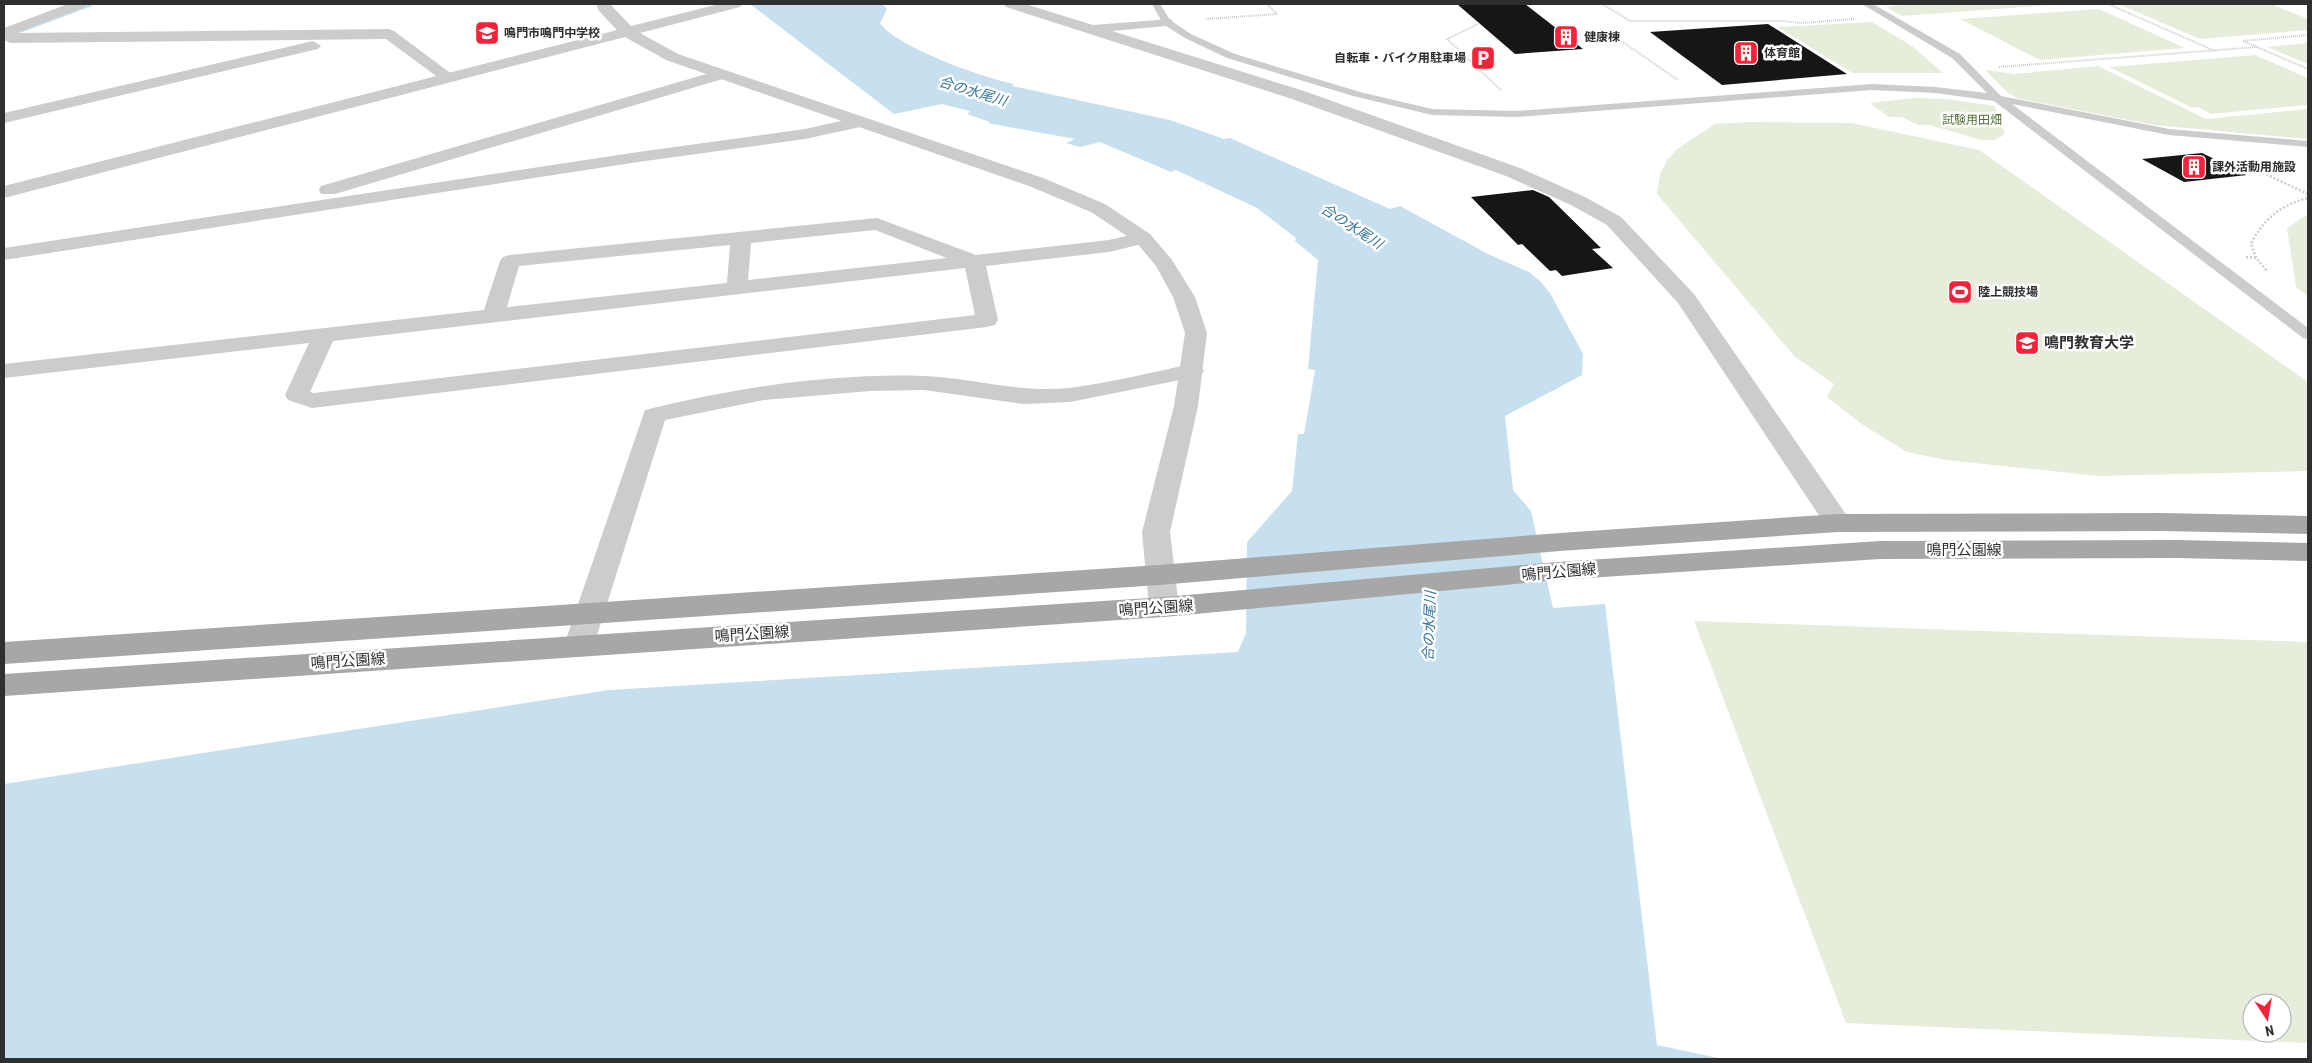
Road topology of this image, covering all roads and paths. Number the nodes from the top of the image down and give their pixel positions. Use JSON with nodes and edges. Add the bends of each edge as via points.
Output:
{"nodes":[{"id":1,"x":80,"y":4,"type":"edge"},
{"id":2,"x":603,"y":4,"type":"edge"},
{"id":3,"x":736,"y":4,"type":"edge"},
{"id":4,"x":1011,"y":4,"type":"edge"},
{"id":5,"x":1156,"y":4,"type":"edge"},
{"id":6,"x":1267,"y":4,"type":"edge"},
{"id":7,"x":1602,"y":4,"type":"edge"},
{"id":8,"x":1867,"y":4,"type":"edge"},
{"id":9,"x":2108,"y":4,"type":"edge"},
{"id":10,"x":1890,"y":16,"type":"junction"},
{"id":11,"x":1197,"y":20,"type":"dead end"},
{"id":12,"x":1166,"y":22,"type":"junction"},
{"id":13,"x":1478,"y":24,"type":"dead end"},
{"id":14,"x":1086,"y":29,"type":"junction"},
{"id":15,"x":628,"y":32,"type":"junction"},
{"id":16,"x":356,"y":35,"type":"junction"},
{"id":17,"x":2308,"y":36,"type":"edge"},
{"id":18,"x":5,"y":37,"type":"edge"},
{"id":19,"x":1620,"y":40,"type":"dead end"},
{"id":20,"x":2257,"y":47,"type":"junction"},
{"id":21,"x":2215,"y":51,"type":"junction"},
{"id":22,"x":1966,"y":64,"type":"junction"},
{"id":23,"x":2308,"y":69,"type":"edge"},
{"id":24,"x":720,"y":75,"type":"junction"},
{"id":25,"x":449,"y":78,"type":"junction"},
{"id":26,"x":1997,"y":98,"type":"junction"},
{"id":27,"x":1707,"y":100,"type":"junction"},
{"id":28,"x":1526,"y":114,"type":"junction"},
{"id":29,"x":4,"y":118,"type":"edge"},
{"id":30,"x":859,"y":122,"type":"junction"},
{"id":31,"x":2308,"y":144,"type":"edge"},
{"id":32,"x":2252,"y":168,"type":"dead end"},
{"id":33,"x":4,"y":192,"type":"edge"},
{"id":34,"x":2308,"y":194,"type":"edge"},
{"id":35,"x":2308,"y":198,"type":"edge"},
{"id":36,"x":256,"y":215,"type":"junction"},
{"id":37,"x":741,"y":237,"type":"junction"},
{"id":38,"x":1143,"y":238,"type":"junction"},
{"id":39,"x":4,"y":254,"type":"edge"},
{"id":40,"x":2256,"y":258,"type":"dead end"},
{"id":41,"x":974,"y":261,"type":"junction"},
{"id":42,"x":737,"y":288,"type":"junction"},
{"id":43,"x":494,"y":315,"type":"junction"},
{"id":44,"x":325,"y":334,"type":"junction"},
{"id":45,"x":2308,"y":335,"type":"edge"},
{"id":46,"x":1192,"y":371,"type":"junction"},
{"id":47,"x":4,"y":372,"type":"edge"},
{"id":48,"x":1838,"y":523,"type":"junction"},
{"id":49,"x":2308,"y":525,"type":"edge"},
{"id":50,"x":2308,"y":552,"type":"edge"},
{"id":51,"x":1159,"y":574,"type":"junction"},
{"id":52,"x":1164,"y":607,"type":"junction"},
{"id":53,"x":591,"y":613,"type":"junction"},
{"id":54,"x":579,"y":645,"type":"junction"},
{"id":55,"x":4,"y":653,"type":"edge"},
{"id":56,"x":4,"y":685,"type":"edge"}],
"edges":[{"from":1,"to":18,"type":"street"},
{"from":2,"to":15,"type":"street"},
{"from":3,"to":15,"type":"street"},
{"from":4,"to":14,"type":"street"},
{"from":5,"to":12,"type":"lane"},
{"from":6,"to":11,"type":"path","via":[[1277,14]]},
{"from":7,"to":10,"type":"path","via":[[1630,21],[1802,23]]},
{"from":8,"to":10,"type":"lane"},
{"from":9,"to":21,"type":"path"},
{"from":10,"to":22,"type":"lane"},
{"from":12,"to":14,"type":"street"},
{"from":12,"to":28,"type":"lane","via":[[1232,56],[1357,94],[1432,112]]},
{"from":13,"to":28,"type":"path","via":[[1447,39]]},
{"from":14,"to":48,"type":"street","via":[[1298,95],[1513,172],[1614,221],[1686,299]]},
{"from":15,"to":24,"type":"street","via":[[672,58]]},
{"from":15,"to":25,"type":"street"},
{"from":16,"to":18,"type":"street"},
{"from":16,"to":25,"type":"street","via":[[389,34]]},
{"from":16,"to":29,"type":"street"},
{"from":17,"to":20,"type":"path","via":[[2243,42]]},
{"from":19,"to":27,"type":"path"},
{"from":20,"to":21,"type":"path"},
{"from":20,"to":23,"type":"path"},
{"from":21,"to":22,"type":"path","via":[[2006,68]]},
{"from":22,"to":26,"type":"lane"},
{"from":24,"to":30,"type":"street"},
{"from":24,"to":36,"type":"street","via":[[294,200]]},
{"from":25,"to":33,"type":"street"},
{"from":26,"to":27,"type":"lane","via":[[1935,90],[1872,87]]},
{"from":26,"to":31,"type":"lane","via":[[2169,132]]},
{"from":26,"to":45,"type":"lane"},
{"from":27,"to":28,"type":"lane"},
{"from":30,"to":36,"type":"street","via":[[805,134]]},
{"from":30,"to":38,"type":"street","via":[[1045,186],[1098,208]]},
{"from":32,"to":34,"type":"path"},
{"from":35,"to":40,"type":"path","via":[[2277,211],[2261,224],[2251,244]]},
{"from":36,"to":39,"type":"street"},
{"from":37,"to":41,"type":"street","via":[[877,224]]},
{"from":37,"to":42,"type":"street"},
{"from":37,"to":43,"type":"street","via":[[510,262]]},
{"from":38,"to":41,"type":"street","via":[[1109,246]]},
{"from":38,"to":46,"type":"street","via":[[1165,264],[1184,297],[1196,333]]},
{"from":41,"to":42,"type":"street"},
{"from":41,"to":44,"type":"street","via":[[987,320],[312,402],[297,395]]},
{"from":42,"to":43,"type":"street"},
{"from":43,"to":44,"type":"street"},
{"from":44,"to":47,"type":"street"},
{"from":46,"to":51,"type":"street","via":[[1156,532]]},
{"from":46,"to":53,"type":"street","via":[[1070,395],[1024,397],[924,383],[870,384],[764,393],[654,415]]},
{"from":48,"to":49,"type":"main road","name":"鳴門公園線"},
{"from":48,"to":51,"type":"main road","name":"鳴門公園線"},
{"from":50,"to":52,"type":"main road","name":"鳴門公園線","via":[[2177,548],[1880,550],[1557,571]]},
{"from":51,"to":52,"type":"street"},
{"from":51,"to":53,"type":"main road","name":"鳴門公園線"},
{"from":52,"to":54,"type":"main road","name":"鳴門公園線"},
{"from":53,"to":54,"type":"street"},
{"from":53,"to":55,"type":"main road","name":"鳴門公園線"},
{"from":54,"to":56,"type":"main road","name":"鳴門公園線"}]}
